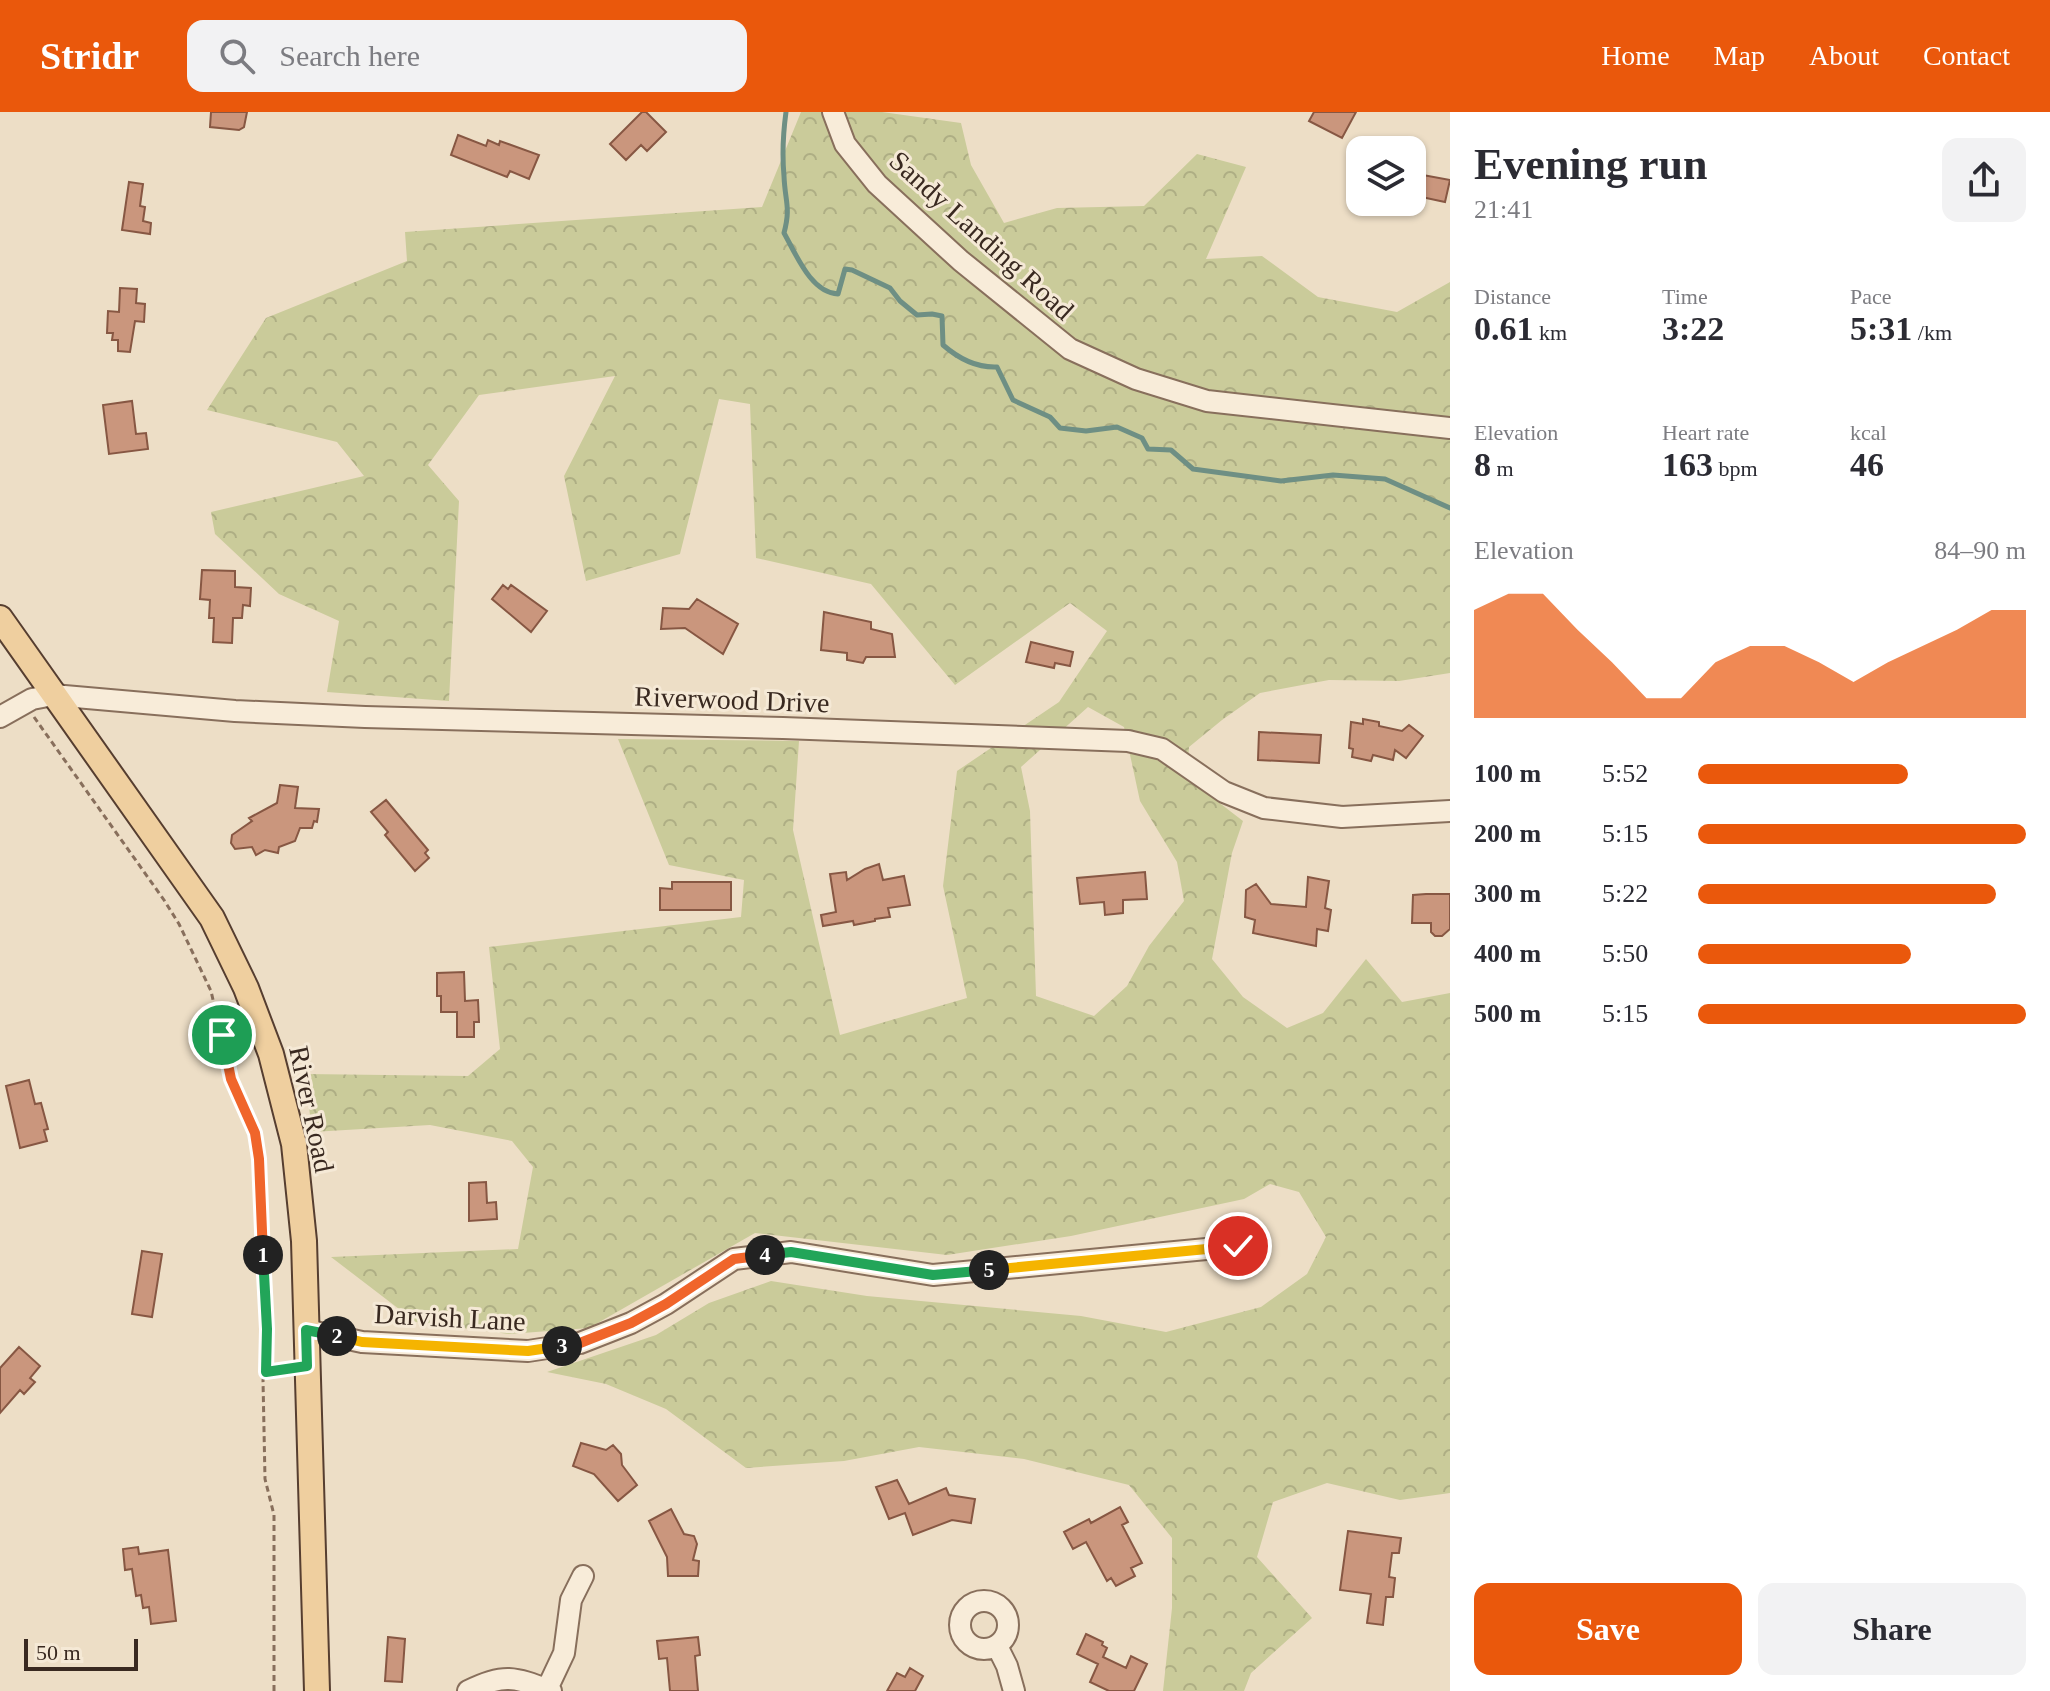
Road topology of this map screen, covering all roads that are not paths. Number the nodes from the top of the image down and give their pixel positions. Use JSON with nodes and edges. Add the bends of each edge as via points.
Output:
{"nodes":[{"id":1,"x":833,"y":112,"type":"edge"},
{"id":2,"x":1450,"y":428,"type":"edge"},
{"id":3,"x":0,"y":618,"type":"edge"},
{"id":4,"x":53,"y":695,"type":"junction"},
{"id":5,"x":0,"y":717,"type":"edge"},
{"id":6,"x":1450,"y":811,"type":"edge"},
{"id":7,"x":1238,"y":1246,"type":"dead end"},
{"id":8,"x":306,"y":1330,"type":"junction"},
{"id":9,"x":583,"y":1576,"type":"dead end"},
{"id":10,"x":997,"y":1646,"type":"dead end"},
{"id":11,"x":549,"y":1690,"type":"edge"},
{"id":12,"x":317,"y":1691,"type":"edge"},
{"id":13,"x":468,"y":1691,"type":"edge"},
{"id":14,"x":1014,"y":1691,"type":"edge"}],
"edges":[{"from":1,"to":2,"type":"street","name":"Sandy Landing Road","via":[[845,144],[877,184],[1070,349],[1136,379],[1207,401]]},
{"from":3,"to":4,"type":"main road","name":"River Road"},
{"from":4,"to":5,"type":"street","name":"Riverwood Drive","via":[[32,699]]},
{"from":4,"to":6,"type":"street","name":"Riverwood Drive","via":[[336,716],[1128,741],[1162,749],[1224,792],[1264,808],[1342,817]]},
{"from":4,"to":8,"type":"main road","name":"River Road","via":[[212,918],[246,988],[271,1054],[294,1144]]},
{"from":7,"to":8,"type":"street","name":"Darvish Lane","via":[[933,1275],[791,1252],[734,1259],[631,1323],[580,1343],[528,1351],[362,1342]]},
{"from":8,"to":12,"type":"main road","name":"River Road"},
{"from":9,"to":11,"type":"street","via":[[571,1600],[564,1653]]},
{"from":10,"to":14,"type":"street"},
{"from":11,"to":13,"type":"street","via":[[495,1678]]}]}
